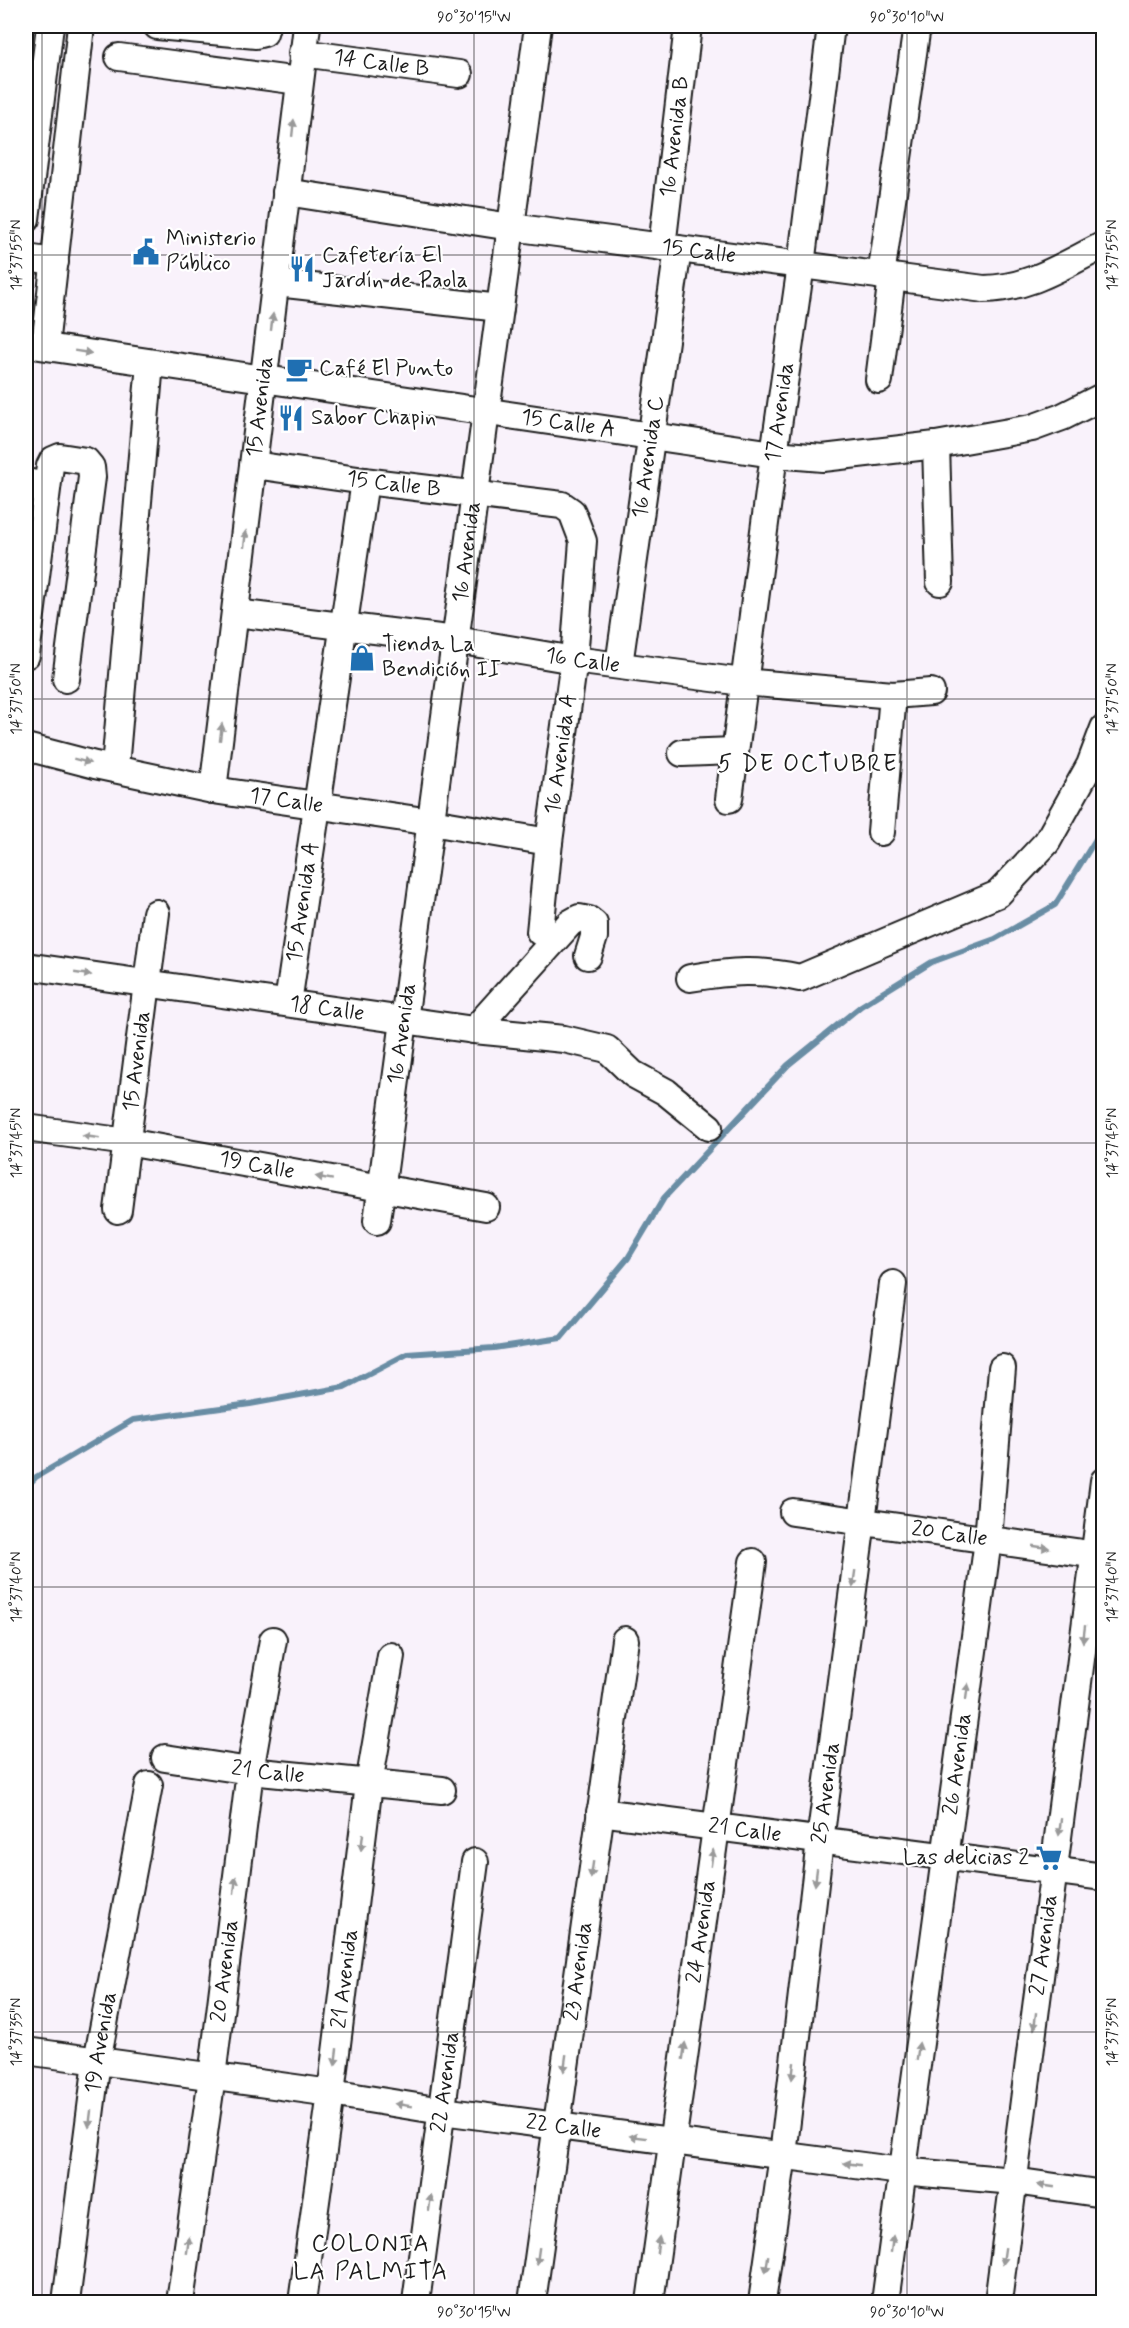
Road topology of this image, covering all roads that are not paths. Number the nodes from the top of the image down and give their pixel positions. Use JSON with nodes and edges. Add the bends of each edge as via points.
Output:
{"nodes":[{"id":1,"x":50,"y":26,"type":"edge"},
{"id":2,"x":81,"y":26,"type":"edge"},
{"id":3,"x":157,"y":26,"type":"edge"},
{"id":4,"x":166,"y":26,"type":"edge"},
{"id":5,"x":266,"y":26,"type":"edge"},
{"id":6,"x":306,"y":26,"type":"edge"},
{"id":7,"x":538,"y":26,"type":"edge"},
{"id":8,"x":688,"y":26,"type":"edge"},
{"id":9,"x":831,"y":26,"type":"edge"},
{"id":10,"x":917,"y":26,"type":"edge"},
{"id":11,"x":302,"y":53,"type":"junction"},
{"id":12,"x":119,"y":57,"type":"dead end"},
{"id":13,"x":459,"y":74,"type":"dead end"},
{"id":14,"x":299,"y":81,"type":"junction"},
{"id":15,"x":286,"y":192,"type":"junction"},
{"id":16,"x":26,"y":219,"type":"edge"},
{"id":17,"x":511,"y":227,"type":"junction"},
{"id":18,"x":1104,"y":245,"type":"edge"},
{"id":19,"x":670,"y":248,"type":"junction"},
{"id":20,"x":26,"y":258,"type":"edge"},
{"id":21,"x":55,"y":262,"type":"junction"},
{"id":22,"x":801,"y":265,"type":"junction"},
{"id":23,"x":887,"y":277,"type":"junction"},
{"id":24,"x":277,"y":283,"type":"junction"},
{"id":25,"x":500,"y":308,"type":"junction"},
{"id":26,"x":35,"y":345,"type":"edge"},
{"id":27,"x":155,"y":364,"type":"junction"},
{"id":28,"x":264,"y":380,"type":"junction"},
{"id":29,"x":879,"y":380,"type":"dead end"},
{"id":30,"x":1104,"y":396,"type":"edge"},
{"id":31,"x":486,"y":412,"type":"junction"},
{"id":32,"x":651,"y":436,"type":"junction"},
{"id":33,"x":936,"y":445,"type":"junction"},
{"id":34,"x":774,"y":454,"type":"junction"},
{"id":35,"x":254,"y":465,"type":"junction"},
{"id":36,"x":365,"y":481,"type":"junction"},
{"id":37,"x":36,"y":484,"type":"edge"},
{"id":38,"x":475,"y":494,"type":"junction"},
{"id":39,"x":583,"y":541,"type":"joint"},
{"id":40,"x":940,"y":582,"type":"dead end"},
{"id":41,"x":236,"y":612,"type":"junction"},
{"id":42,"x":344,"y":626,"type":"junction"},
{"id":43,"x":456,"y":640,"type":"junction"},
{"id":44,"x":26,"y":655,"type":"edge"},
{"id":45,"x":574,"y":660,"type":"junction"},
{"id":46,"x":619,"y":665,"type":"junction"},
{"id":47,"x":66,"y":679,"type":"dead end"},
{"id":48,"x":743,"y":682,"type":"junction"},
{"id":49,"x":931,"y":692,"type":"dead end"},
{"id":50,"x":893,"y":695,"type":"junction"},
{"id":51,"x":1104,"y":728,"type":"edge"},
{"id":52,"x":26,"y":747,"type":"edge"},
{"id":53,"x":734,"y":751,"type":"junction"},
{"id":54,"x":682,"y":753,"type":"dead end"},
{"id":55,"x":116,"y":756,"type":"dead end"},
{"id":56,"x":213,"y":790,"type":"junction"},
{"id":57,"x":729,"y":799,"type":"dead end"},
{"id":58,"x":317,"y":805,"type":"junction"},
{"id":59,"x":431,"y":822,"type":"junction"},
{"id":60,"x":881,"y":832,"type":"dead end"},
{"id":61,"x":549,"y":842,"type":"junction"},
{"id":62,"x":156,"y":913,"type":"dead end"},
{"id":63,"x":540,"y":932,"type":"dead end"},
{"id":64,"x":588,"y":956,"type":"dead end"},
{"id":65,"x":26,"y":966,"type":"edge"},
{"id":66,"x":690,"y":978,"type":"dead end"},
{"id":67,"x":147,"y":983,"type":"junction"},
{"id":68,"x":288,"y":1003,"type":"junction"},
{"id":69,"x":404,"y":1020,"type":"junction"},
{"id":70,"x":474,"y":1030,"type":"junction"},
{"id":71,"x":709,"y":1127,"type":"dead end"},
{"id":72,"x":26,"y":1128,"type":"edge"},
{"id":73,"x":126,"y":1143,"type":"junction"},
{"id":74,"x":382,"y":1188,"type":"junction"},
{"id":75,"x":486,"y":1207,"type":"dead end"},
{"id":76,"x":118,"y":1210,"type":"dead end"},
{"id":77,"x":377,"y":1221,"type":"dead end"},
{"id":78,"x":893,"y":1284,"type":"dead end"},
{"id":79,"x":1002,"y":1368,"type":"dead end"},
{"id":80,"x":1104,"y":1481,"type":"edge"},
{"id":81,"x":793,"y":1512,"type":"dead end"},
{"id":82,"x":862,"y":1521,"type":"junction"},
{"id":83,"x":988,"y":1540,"type":"junction"},
{"id":84,"x":1099,"y":1555,"type":"edge"},
{"id":85,"x":753,"y":1562,"type":"dead end"},
{"id":86,"x":625,"y":1640,"type":"dead end"},
{"id":87,"x":273,"y":1641,"type":"dead end"},
{"id":88,"x":391,"y":1656,"type":"dead end"},
{"id":89,"x":165,"y":1758,"type":"dead end"},
{"id":90,"x":249,"y":1771,"type":"junction"},
{"id":91,"x":369,"y":1784,"type":"junction"},
{"id":92,"x":149,"y":1785,"type":"dead end"},
{"id":93,"x":442,"y":1791,"type":"dead end"},
{"id":94,"x":600,"y":1812,"type":"junction"},
{"id":95,"x":716,"y":1827,"type":"junction"},
{"id":96,"x":820,"y":1841,"type":"junction"},
{"id":97,"x":945,"y":1857,"type":"junction"},
{"id":98,"x":475,"y":1862,"type":"dead end"},
{"id":99,"x":1054,"y":1871,"type":"junction"},
{"id":100,"x":1104,"y":1877,"type":"edge"},
{"id":101,"x":26,"y":2051,"type":"edge"},
{"id":102,"x":97,"y":2061,"type":"junction"},
{"id":103,"x":212,"y":2077,"type":"junction"},
{"id":104,"x":331,"y":2093,"type":"junction"},
{"id":105,"x":442,"y":2111,"type":"junction"},
{"id":106,"x":556,"y":2126,"type":"junction"},
{"id":107,"x":671,"y":2141,"type":"junction"},
{"id":108,"x":783,"y":2155,"type":"junction"},
{"id":109,"x":901,"y":2171,"type":"junction"},
{"id":110,"x":1014,"y":2181,"type":"junction"},
{"id":111,"x":1104,"y":2194,"type":"edge"},
{"id":112,"x":66,"y":2302,"type":"edge"},
{"id":113,"x":180,"y":2302,"type":"edge"},
{"id":114,"x":302,"y":2302,"type":"edge"},
{"id":115,"x":416,"y":2302,"type":"edge"},
{"id":116,"x":532,"y":2302,"type":"edge"},
{"id":117,"x":650,"y":2302,"type":"edge"},
{"id":118,"x":762,"y":2302,"type":"edge"},
{"id":119,"x":885,"y":2302,"type":"edge"},
{"id":120,"x":998,"y":2302,"type":"edge"}],
"edges":[{"from":1,"to":16,"type":"street"},
{"from":2,"to":21,"type":"street"},
{"from":3,"to":4,"type":"street"},
{"from":4,"to":5,"type":"street","via":[[256,34],[264,33]]},
{"from":6,"to":11,"type":"street","name":"15 Avenida"},
{"from":7,"to":17,"type":"street","name":"16 Avenida"},
{"from":8,"to":19,"type":"street","name":"16 Avenida B"},
{"from":9,"to":22,"type":"street","name":"17 Avenida"},
{"from":10,"to":23,"type":"street"},
{"from":11,"to":13,"type":"street","name":"14 Calle B"},
{"from":11,"to":14,"type":"street","name":"15 Avenida"},
{"from":12,"to":14,"type":"street"},
{"from":15,"to":14,"type":"street","name":"15 Avenida","one_way":true},
{"from":15,"to":17,"type":"street","name":"15 Calle"},
{"from":15,"to":24,"type":"street","name":"15 Avenida"},
{"from":17,"to":19,"type":"street","name":"15 Calle"},
{"from":17,"to":25,"type":"street","name":"16 Avenida"},
{"from":18,"to":23,"type":"street","name":"15 Calle","via":[[1029,283],[1007,288],[984,290]]},
{"from":19,"to":22,"type":"street","name":"15 Calle"},
{"from":19,"to":32,"type":"street","name":"16 Avenida C"},
{"from":20,"to":21,"type":"street"},
{"from":21,"to":26,"type":"street"},
{"from":22,"to":23,"type":"street","name":"15 Calle"},
{"from":22,"to":34,"type":"street","name":"17 Avenida"},
{"from":23,"to":29,"type":"street"},
{"from":24,"to":25,"type":"street"},
{"from":28,"to":24,"type":"street","name":"15 Avenida","one_way":true},
{"from":25,"to":31,"type":"street","name":"16 Avenida"},
{"from":26,"to":27,"type":"street","name":"15 Calle A","one_way":true},
{"from":27,"to":28,"type":"street","name":"15 Calle A"},
{"from":27,"to":55,"type":"street","via":[[147,389]]},
{"from":28,"to":31,"type":"street","name":"15 Calle A"},
{"from":28,"to":35,"type":"street","name":"15 Avenida"},
{"from":30,"to":33,"type":"street","name":"15 Calle A","via":[[1032,428]]},
{"from":31,"to":32,"type":"street","name":"15 Calle A"},
{"from":31,"to":38,"type":"street","name":"16 Avenida"},
{"from":32,"to":34,"type":"street","name":"15 Calle A"},
{"from":32,"to":46,"type":"street","name":"16 Avenida C"},
{"from":33,"to":34,"type":"street","name":"15 Calle A","via":[[823,458]]},
{"from":33,"to":40,"type":"street"},
{"from":34,"to":48,"type":"street","name":"17 Avenida"},
{"from":35,"to":36,"type":"street","name":"15 Calle B"},
{"from":41,"to":35,"type":"street","name":"15 Avenida","one_way":true},
{"from":36,"to":38,"type":"street","name":"15 Calle B"},
{"from":36,"to":42,"type":"street","name":"15 Avenida A"},
{"from":37,"to":44,"type":"street"},
{"from":37,"to":47,"type":"street","via":[[53,460],[60,457],[86,461],[91,467]]},
{"from":38,"to":39,"type":"street","name":"15 Calle B","via":[[562,505],[572,512]]},
{"from":38,"to":43,"type":"street","name":"16 Avenida"},
{"from":39,"to":45,"type":"street","name":"16 Avenida A"},
{"from":41,"to":42,"type":"street","name":"16 Calle"},
{"from":56,"to":41,"type":"street","name":"15 Avenida","one_way":true},
{"from":42,"to":43,"type":"street","name":"16 Calle"},
{"from":42,"to":58,"type":"street","name":"15 Avenida A"},
{"from":43,"to":45,"type":"street","name":"16 Calle"},
{"from":43,"to":59,"type":"street","name":"16 Avenida"},
{"from":45,"to":46,"type":"street","name":"16 Calle"},
{"from":45,"to":61,"type":"street","name":"16 Avenida A"},
{"from":46,"to":48,"type":"street","name":"16 Calle"},
{"from":48,"to":50,"type":"street","name":"16 Calle"},
{"from":48,"to":53,"type":"street","name":"17 Avenida"},
{"from":49,"to":50,"type":"street","name":"16 Calle"},
{"from":50,"to":60,"type":"street"},
{"from":51,"to":66,"type":"street","via":[[1090,765],[1047,842],[999,894],[800,978],[770,971],[730,971]]},
{"from":52,"to":56,"type":"street","name":"17 Calle","one_way":true},
{"from":53,"to":54,"type":"street"},
{"from":53,"to":57,"type":"street","name":"17 Avenida"},
{"from":56,"to":58,"type":"street","name":"17 Calle"},
{"from":58,"to":59,"type":"street","name":"17 Calle"},
{"from":58,"to":68,"type":"street","name":"15 Avenida A"},
{"from":59,"to":61,"type":"street","name":"17 Calle"},
{"from":59,"to":69,"type":"street","name":"16 Avenida"},
{"from":61,"to":63,"type":"street","name":"16 Avenida A"},
{"from":62,"to":67,"type":"street","name":"15 Avenida"},
{"from":64,"to":70,"type":"street","via":[[594,924],[579,918],[570,923]]},
{"from":65,"to":67,"type":"street","name":"18 Calle","one_way":true},
{"from":67,"to":68,"type":"street","name":"18 Calle"},
{"from":67,"to":73,"type":"street","name":"15 Avenida"},
{"from":68,"to":69,"type":"street","name":"18 Calle"},
{"from":69,"to":70,"type":"street","name":"18 Calle"},
{"from":69,"to":74,"type":"street","name":"16 Avenida"},
{"from":70,"to":71,"type":"street","name":"18 Calle","via":[[564,1039],[607,1049],[633,1074],[666,1092]]},
{"from":73,"to":72,"type":"street","name":"19 Calle","one_way":true},
{"from":74,"to":73,"type":"street","name":"19 Calle","one_way":true},
{"from":73,"to":76,"type":"street","name":"15 Avenida"},
{"from":74,"to":75,"type":"street","name":"19 Calle"},
{"from":74,"to":77,"type":"street","name":"16 Avenida"},
{"from":78,"to":82,"type":"street","name":"25 Avenida"},
{"from":79,"to":83,"type":"street","name":"26 Avenida"},
{"from":80,"to":84,"type":"street","name":"27 Avenida"},
{"from":81,"to":82,"type":"street","name":"20 Calle"},
{"from":82,"to":83,"type":"street","name":"20 Calle"},
{"from":82,"to":96,"type":"street","name":"25 Avenida","one_way":true},
{"from":83,"to":84,"type":"street","name":"20 Calle","one_way":true},
{"from":97,"to":83,"type":"street","name":"26 Avenida","one_way":true},
{"from":84,"to":99,"type":"street","name":"27 Avenida","one_way":true},
{"from":85,"to":95,"type":"street","name":"24 Avenida"},
{"from":86,"to":94,"type":"street","name":"23 Avenida"},
{"from":87,"to":90,"type":"street","name":"20 Avenida"},
{"from":88,"to":91,"type":"street","name":"21 Avenida"},
{"from":89,"to":90,"type":"street","name":"21 Calle"},
{"from":90,"to":91,"type":"street","name":"21 Calle"},
{"from":103,"to":90,"type":"street","name":"20 Avenida","one_way":true},
{"from":91,"to":93,"type":"street","name":"21 Calle"},
{"from":91,"to":104,"type":"street","name":"21 Avenida","one_way":true},
{"from":92,"to":102,"type":"street","name":"19 Avenida"},
{"from":94,"to":95,"type":"street","name":"21 Calle"},
{"from":94,"to":106,"type":"street","name":"23 Avenida","one_way":true},
{"from":95,"to":96,"type":"street","name":"21 Calle"},
{"from":107,"to":95,"type":"street","name":"24 Avenida","one_way":true},
{"from":96,"to":97,"type":"street","name":"21 Calle"},
{"from":96,"to":108,"type":"street","name":"25 Avenida","one_way":true},
{"from":97,"to":99,"type":"street","name":"21 Calle"},
{"from":109,"to":97,"type":"street","name":"26 Avenida","one_way":true},
{"from":98,"to":105,"type":"street","name":"22 Avenida"},
{"from":99,"to":100,"type":"street","name":"21 Calle"},
{"from":99,"to":110,"type":"street","name":"27 Avenida","one_way":true},
{"from":101,"to":102,"type":"street","name":"22 Calle"},
{"from":102,"to":103,"type":"street","name":"22 Calle"},
{"from":102,"to":112,"type":"street","name":"19 Avenida","one_way":true},
{"from":103,"to":104,"type":"street","name":"22 Calle"},
{"from":113,"to":103,"type":"street","name":"20 Avenida","one_way":true},
{"from":105,"to":104,"type":"street","name":"22 Calle","one_way":true},
{"from":104,"to":114,"type":"street","name":"21 Avenida"},
{"from":105,"to":106,"type":"street","name":"22 Calle"},
{"from":115,"to":105,"type":"street","name":"22 Avenida","one_way":true},
{"from":107,"to":106,"type":"street","name":"22 Calle","one_way":true},
{"from":106,"to":116,"type":"street","name":"23 Avenida","one_way":true},
{"from":107,"to":108,"type":"street","name":"22 Calle"},
{"from":117,"to":107,"type":"street","name":"24 Avenida","one_way":true},
{"from":109,"to":108,"type":"street","name":"22 Calle","one_way":true},
{"from":108,"to":118,"type":"street","name":"25 Avenida","one_way":true},
{"from":109,"to":110,"type":"street","name":"22 Calle"},
{"from":119,"to":109,"type":"street","name":"26 Avenida","one_way":true},
{"from":111,"to":110,"type":"street","name":"22 Calle","one_way":true},
{"from":110,"to":120,"type":"street","name":"27 Avenida","one_way":true}]}
